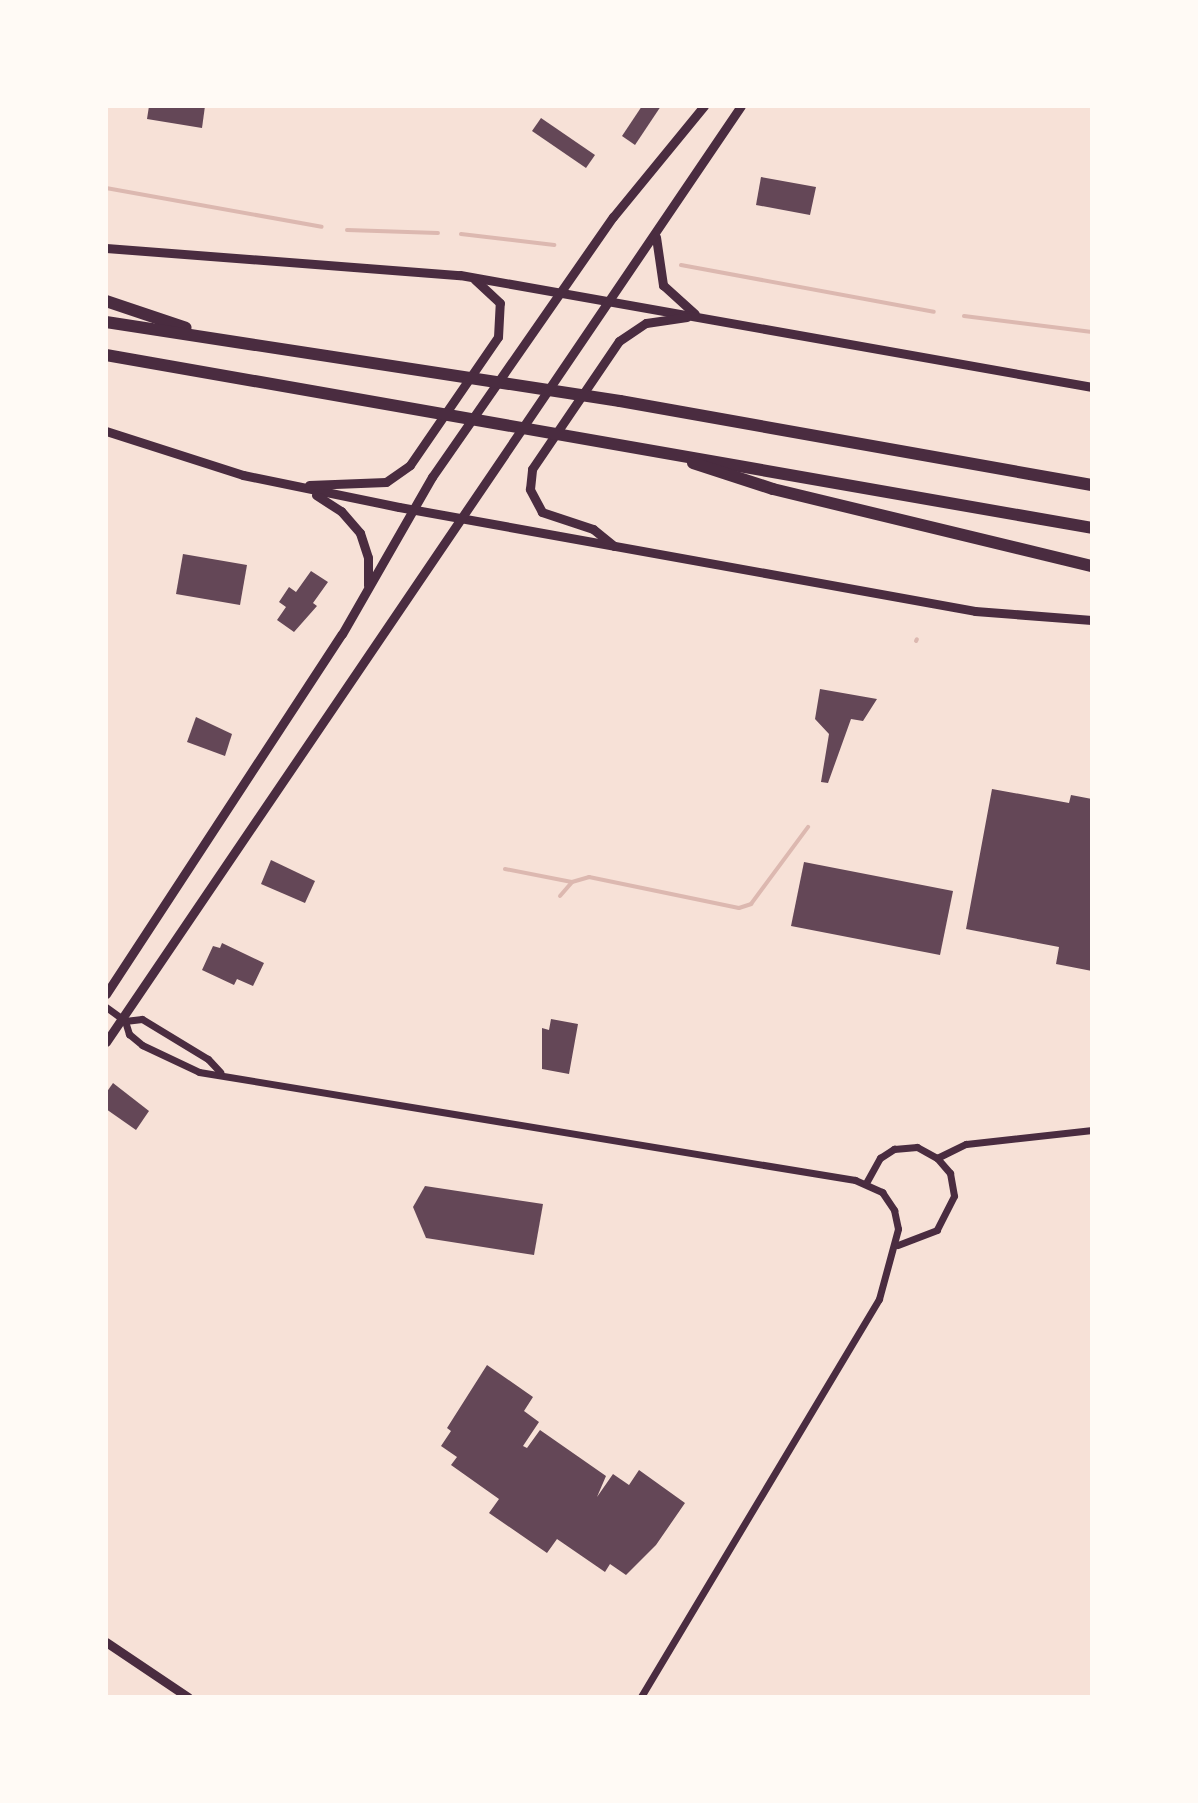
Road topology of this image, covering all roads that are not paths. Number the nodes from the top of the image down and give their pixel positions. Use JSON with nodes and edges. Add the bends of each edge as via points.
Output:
{"nodes":[{"id":1,"x":704,"y":106,"type":"edge"},
{"id":2,"x":741,"y":106,"type":"edge"},
{"id":3,"x":656,"y":235,"type":"junction"},
{"id":4,"x":106,"y":248,"type":"edge"},
{"id":5,"x":472,"y":277,"type":"junction"},
{"id":6,"x":561,"y":293,"type":"junction"},
{"id":7,"x":106,"y":301,"type":"edge"},
{"id":8,"x":610,"y":301,"type":"junction"},
{"id":9,"x":698,"y":316,"type":"junction"},
{"id":10,"x":106,"y":322,"type":"edge"},
{"id":11,"x":215,"y":337,"type":"junction"},
{"id":12,"x":106,"y":355,"type":"edge"},
{"id":13,"x":1092,"y":387,"type":"edge"},
{"id":14,"x":106,"y":431,"type":"edge"},
{"id":15,"x":645,"y":447,"type":"junction"},
{"id":16,"x":1092,"y":485,"type":"edge"},
{"id":17,"x":290,"y":486,"type":"junction"},
{"id":18,"x":414,"y":510,"type":"junction"},
{"id":19,"x":459,"y":518,"type":"junction"},
{"id":20,"x":1092,"y":528,"type":"edge"},
{"id":21,"x":614,"y":546,"type":"junction"},
{"id":22,"x":1092,"y":566,"type":"edge"},
{"id":23,"x":364,"y":597,"type":"junction"},
{"id":24,"x":1092,"y":620,"type":"edge"},
{"id":25,"x":106,"y":994,"type":"edge"},
{"id":26,"x":106,"y":1007,"type":"edge"},
{"id":27,"x":125,"y":1021,"type":"junction"},
{"id":28,"x":106,"y":1042,"type":"edge"},
{"id":29,"x":220,"y":1072,"type":"junction"},
{"id":30,"x":1092,"y":1130,"type":"edge"},
{"id":31,"x":937,"y":1158,"type":"junction"},
{"id":32,"x":866,"y":1183,"type":"junction"},
{"id":33,"x":898,"y":1245,"type":"junction"},
{"id":34,"x":106,"y":1642,"type":"edge"},
{"id":35,"x":188,"y":1697,"type":"edge"},
{"id":36,"x":641,"y":1697,"type":"edge"}],
"edges":[{"from":1,"to":6,"type":"main road","via":[[613,217]]},
{"from":2,"to":3,"type":"main road"},
{"from":3,"to":8,"type":"main road"},
{"from":3,"to":9,"type":"main road","via":[[663,285]]},
{"from":4,"to":5,"type":"main road"},
{"from":5,"to":6,"type":"main road"},
{"from":5,"to":17,"type":"main road","via":[[500,303],[498,337],[410,465],[381,483]]},
{"from":6,"to":8,"type":"main road"},
{"from":6,"to":18,"type":"main road"},
{"from":7,"to":11,"type":"highway"},
{"from":8,"to":9,"type":"main road"},
{"from":8,"to":19,"type":"main road"},
{"from":9,"to":13,"type":"main road"},
{"from":9,"to":21,"type":"main road","via":[[646,323],[622,338],[532,469],[530,489],[542,512],[593,529]]},
{"from":10,"to":11,"type":"highway"},
{"from":11,"to":16,"type":"highway","via":[[620,401]]},
{"from":12,"to":15,"type":"highway"},
{"from":14,"to":17,"type":"main road"},
{"from":15,"to":20,"type":"highway"},
{"from":15,"to":22,"type":"highway","via":[[773,489]]},
{"from":17,"to":18,"type":"main road"},
{"from":17,"to":23,"type":"main road","via":[[330,502],[356,527],[369,566]]},
{"from":18,"to":19,"type":"main road"},
{"from":18,"to":23,"type":"main road"},
{"from":19,"to":21,"type":"main road"},
{"from":19,"to":27,"type":"main road"},
{"from":21,"to":24,"type":"main road","via":[[975,611]]},
{"from":23,"to":25,"type":"main road"},
{"from":26,"to":27,"type":"street"},
{"from":27,"to":28,"type":"main road"},
{"from":27,"to":29,"type":"street","via":[[142,1019],[208,1059]]},
{"from":27,"to":29,"type":"street","via":[[133,1038],[165,1058],[199,1072]]},
{"from":29,"to":32,"type":"street"},
{"from":30,"to":31,"type":"street","via":[[966,1144]]},
{"from":31,"to":32,"type":"street","via":[[917,1147],[894,1149],[880,1158]]},
{"from":31,"to":33,"type":"street","via":[[950,1173],[954,1196],[948,1214],[937,1230]]},
{"from":32,"to":33,"type":"street","via":[[882,1192],[894,1210]]},
{"from":33,"to":36,"type":"street","via":[[879,1299]]},
{"from":34,"to":35,"type":"main road"}]}
